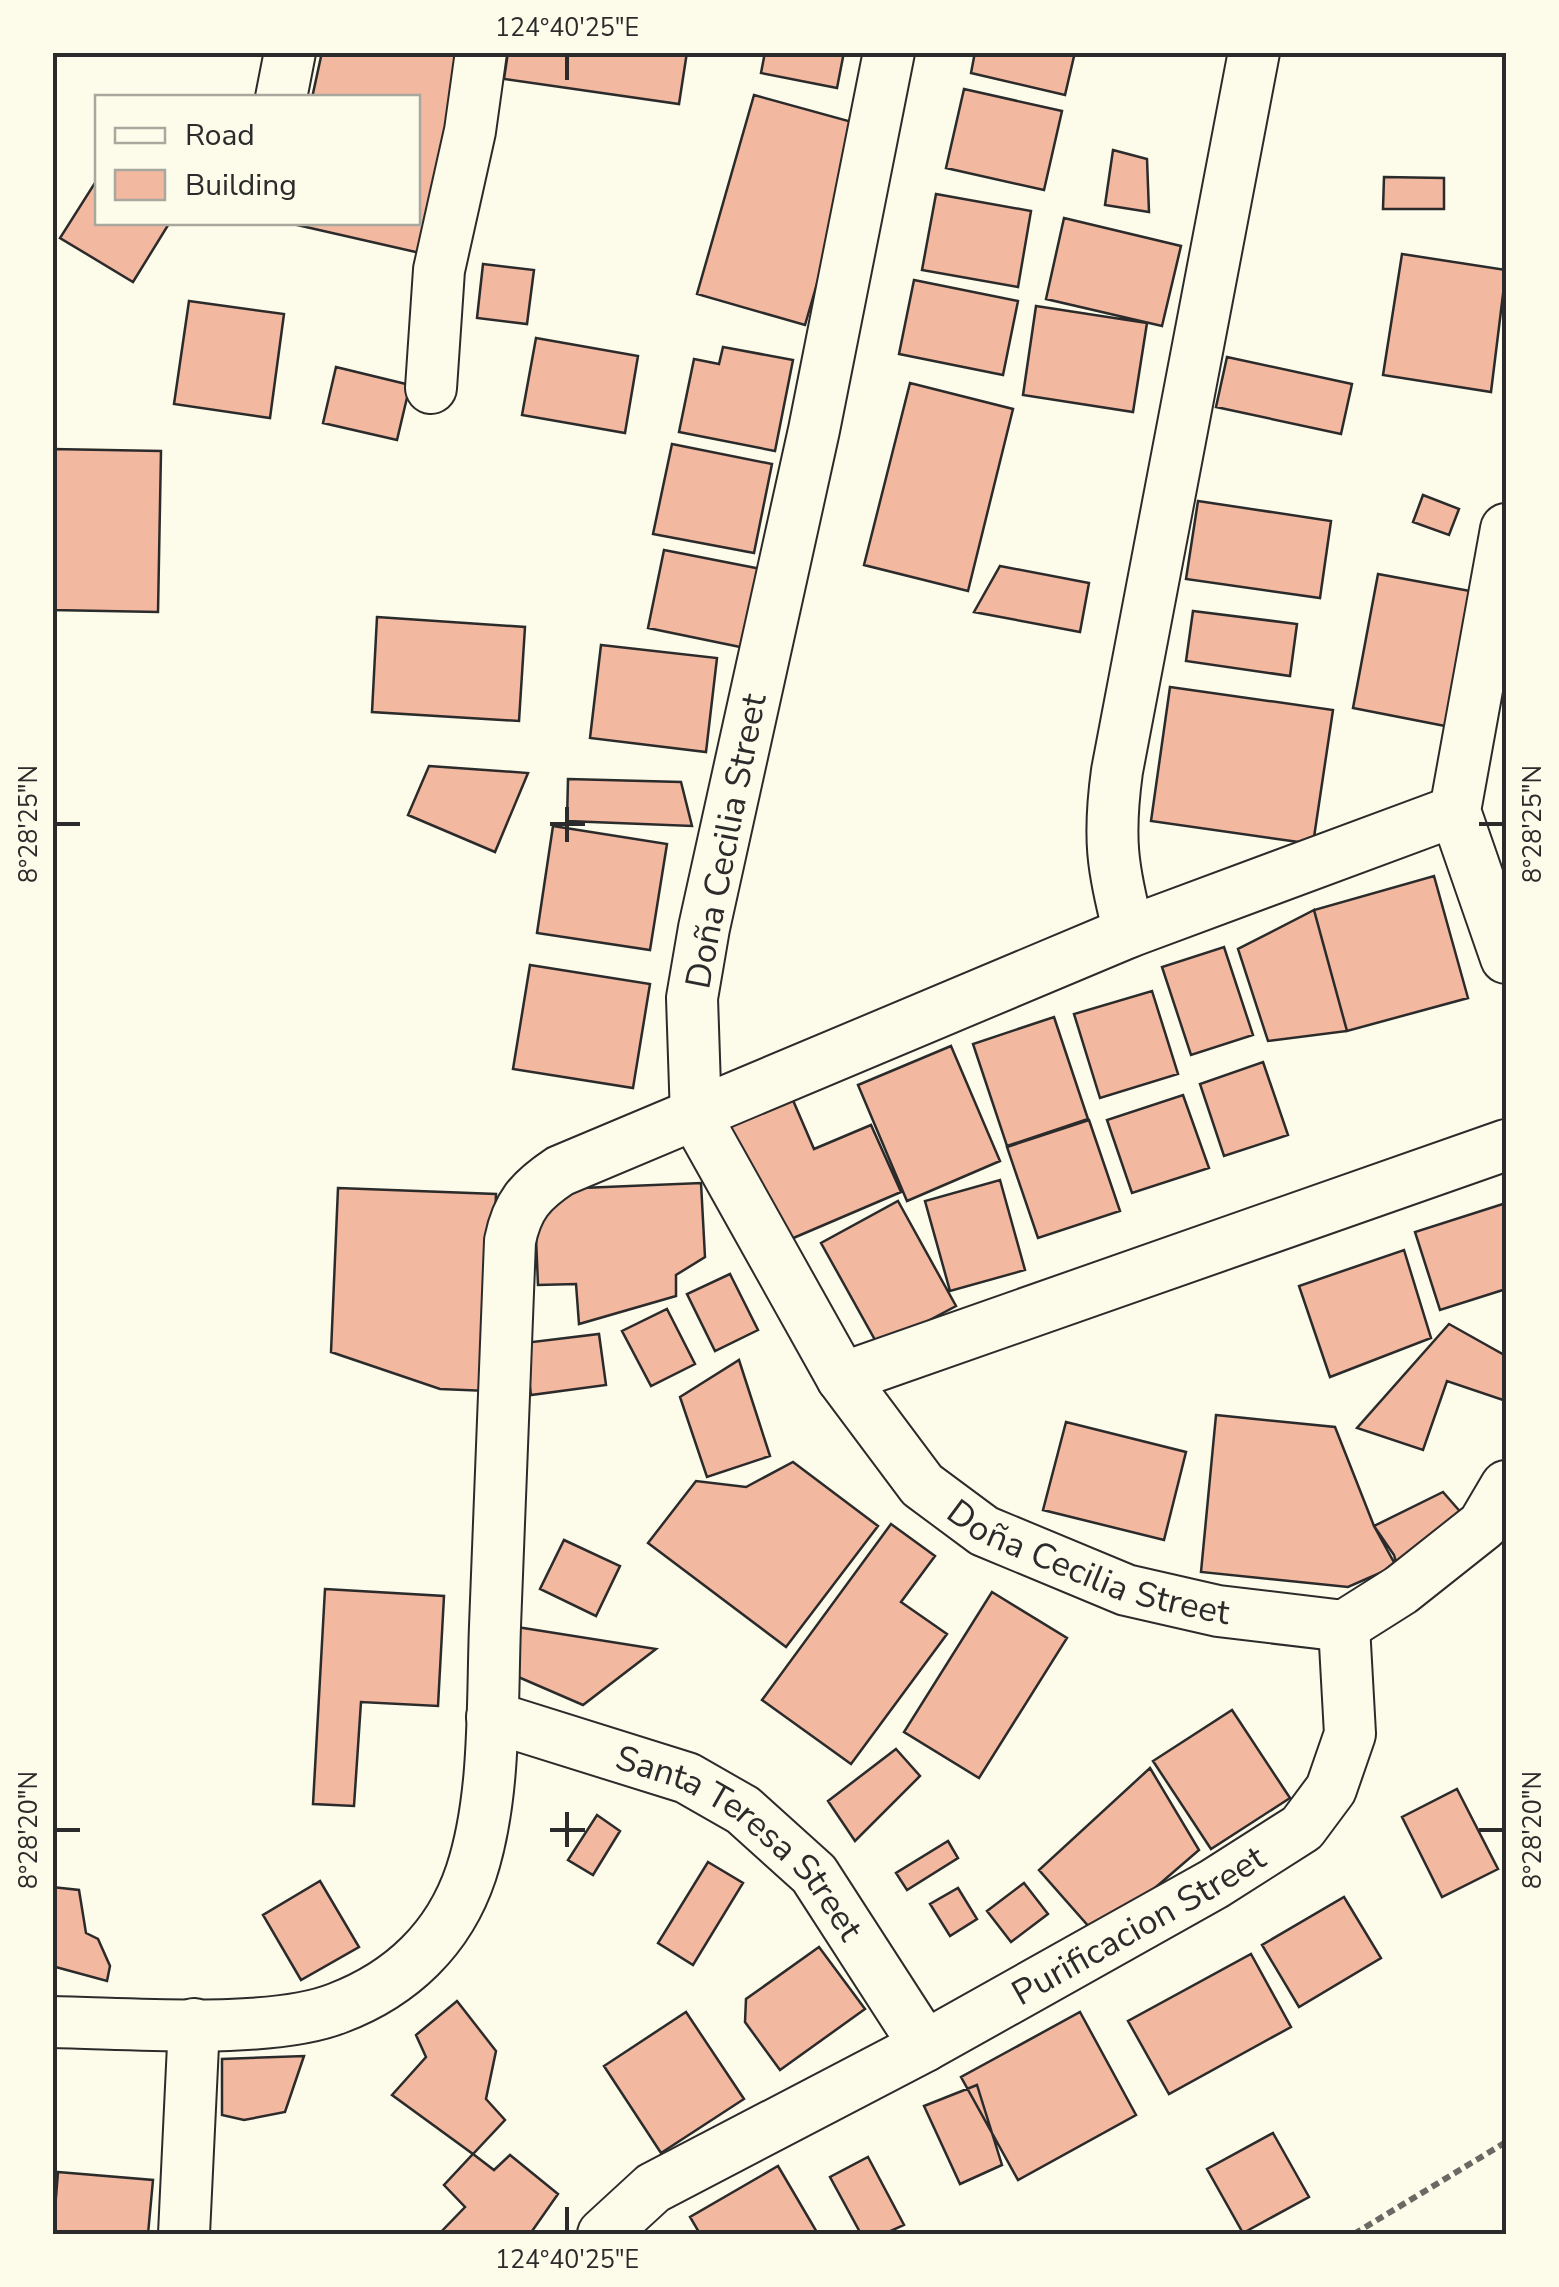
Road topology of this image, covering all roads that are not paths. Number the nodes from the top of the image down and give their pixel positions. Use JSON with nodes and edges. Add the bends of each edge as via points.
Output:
{"nodes":[{"id":1,"x":290,"y":52,"type":"edge"},
{"id":2,"x":480,"y":52,"type":"edge"},
{"id":3,"x":890,"y":52,"type":"edge"},
{"id":4,"x":1254,"y":52,"type":"edge"},
{"id":5,"x":282,"y":95,"type":"edge"},
{"id":6,"x":431,"y":388,"type":"dead end"},
{"id":7,"x":1506,"y":529,"type":"edge"},
{"id":8,"x":1455,"y":811,"type":"junction"},
{"id":9,"x":1128,"y":932,"type":"junction"},
{"id":10,"x":1506,"y":958,"type":"edge"},
{"id":11,"x":696,"y":1117,"type":"junction"},
{"id":12,"x":1506,"y":1145,"type":"edge"},
{"id":13,"x":842,"y":1378,"type":"junction"},
{"id":14,"x":1506,"y":1486,"type":"edge"},
{"id":15,"x":1344,"y":1626,"type":"junction"},
{"id":16,"x":492,"y":1717,"type":"junction"},
{"id":17,"x":52,"y":2022,"type":"edge"},
{"id":18,"x":194,"y":2024,"type":"junction"},
{"id":19,"x":924,"y":2046,"type":"junction"},
{"id":20,"x":184,"y":2234,"type":"edge"},
{"id":21,"x":603,"y":2234,"type":"edge"}],
"edges":[{"from":1,"to":5,"type":"street"},
{"from":2,"to":6,"type":"street","via":[[440,270]]},
{"from":3,"to":11,"type":"street","name":"Doña Cecilia Street","via":[[704,928],[692,998]]},
{"from":4,"to":9,"type":"street","via":[[1117,770],[1111,867]]},
{"from":7,"to":8,"type":"street"},
{"from":8,"to":9,"type":"street"},
{"from":8,"to":10,"type":"street"},
{"from":9,"to":11,"type":"street"},
{"from":11,"to":13,"type":"street","name":"Doña Cecilia Street"},
{"from":11,"to":16,"type":"street","via":[[560,1171],[532,1190],[516,1213]]},
{"from":12,"to":13,"type":"street"},
{"from":13,"to":15,"type":"street","name":"Doña Cecilia Street","via":[[922,1485],[984,1531],[1126,1590],[1218,1611]]},
{"from":14,"to":15,"type":"street","via":[[1483,1525]]},
{"from":15,"to":19,"type":"street","name":"Purificacion Street","via":[[1350,1734],[1331,1789],[1302,1828]]},
{"from":16,"to":18,"type":"street","via":[[481,1834],[470,1877],[419,1961],[334,2010],[292,2020]]},
{"from":16,"to":19,"type":"street","name":"Santa Teresa Street","via":[[687,1778],[743,1810],[814,1874]]},
{"from":17,"to":18,"type":"street"},
{"from":18,"to":20,"type":"street"},
{"from":19,"to":21,"type":"street","name":"Purificacion Street","via":[[653,2188]]}]}
